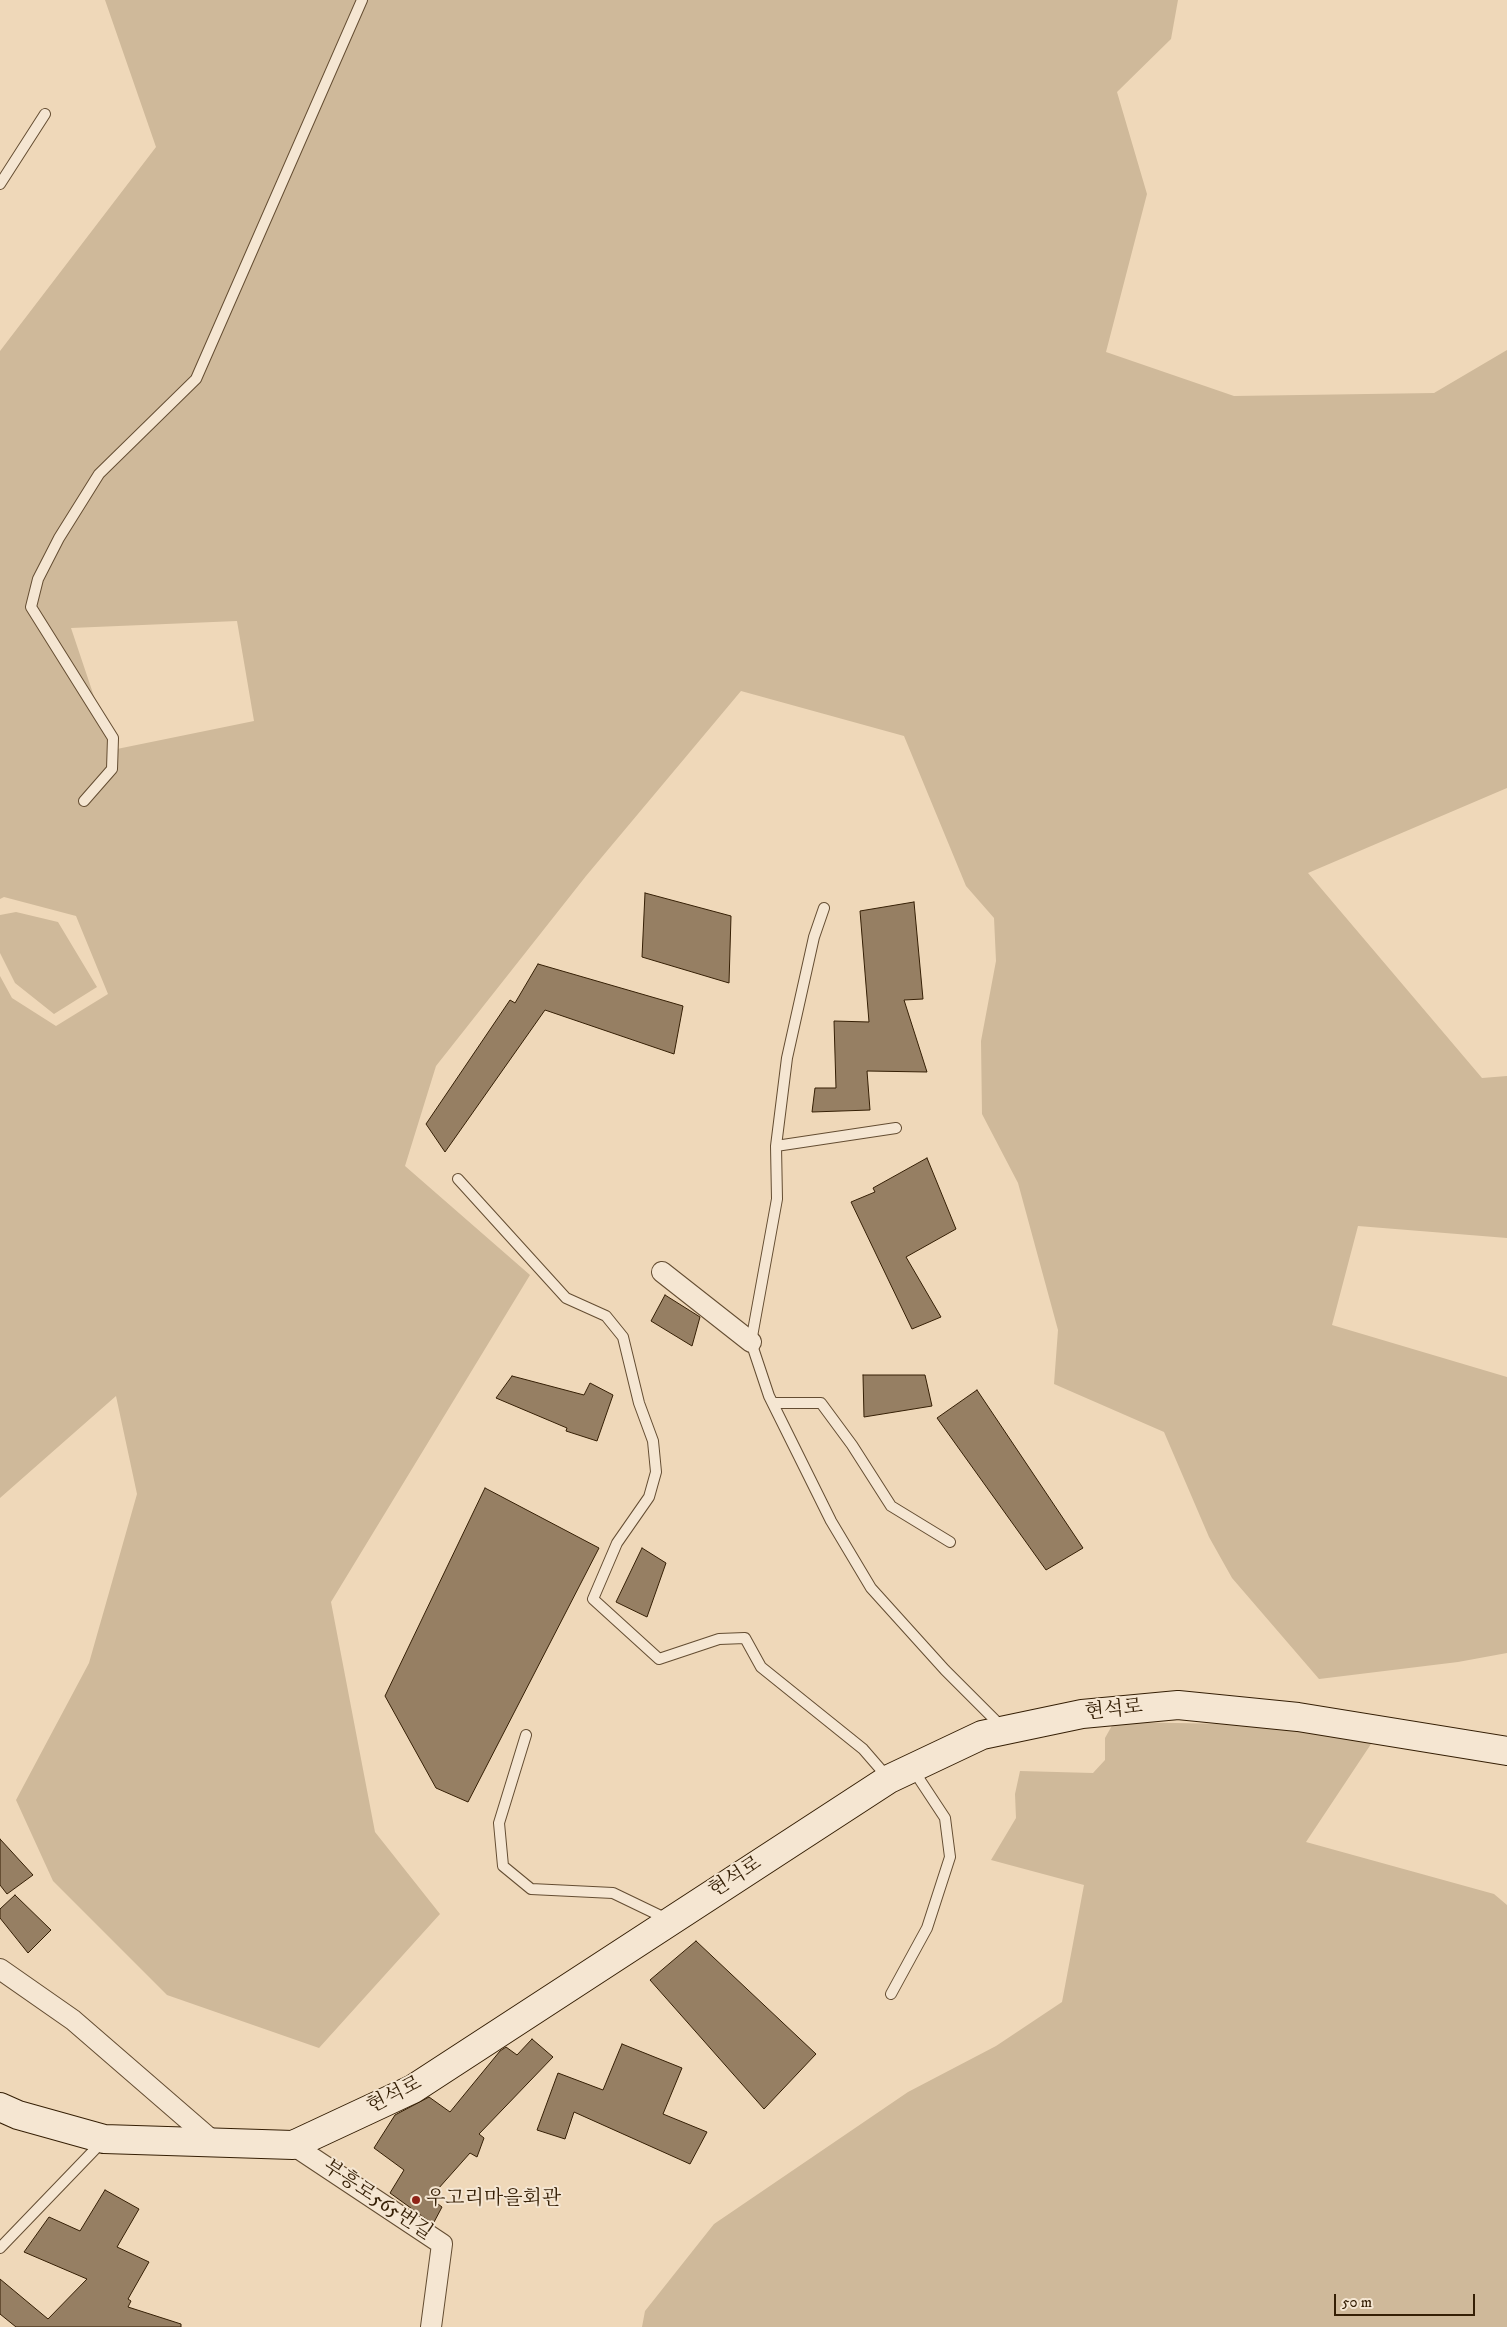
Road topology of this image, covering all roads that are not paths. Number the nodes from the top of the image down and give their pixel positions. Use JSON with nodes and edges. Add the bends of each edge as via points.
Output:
{"nodes":[{"id":1,"x":362,"y":0,"type":"edge"},
{"id":2,"x":45,"y":114,"type":"dead end"},
{"id":3,"x":0,"y":184,"type":"edge"},
{"id":4,"x":84,"y":801,"type":"dead end"},
{"id":5,"x":824,"y":908,"type":"dead end"},
{"id":6,"x":896,"y":1128,"type":"dead end"},
{"id":7,"x":776,"y":1146,"type":"junction"},
{"id":8,"x":458,"y":1179,"type":"dead end"},
{"id":9,"x":662,"y":1272,"type":"dead end"},
{"id":10,"x":752,"y":1342,"type":"junction"},
{"id":11,"x":773,"y":1403,"type":"junction"},
{"id":12,"x":950,"y":1542,"type":"dead end"},
{"id":13,"x":1005,"y":1730,"type":"junction"},
{"id":14,"x":526,"y":1735,"type":"dead end"},
{"id":15,"x":1507,"y":1751,"type":"edge"},
{"id":16,"x":900,"y":1773,"type":"junction"},
{"id":17,"x":670,"y":1921,"type":"junction"},
{"id":18,"x":0,"y":1969,"type":"edge"},
{"id":19,"x":891,"y":1994,"type":"dead end"},
{"id":20,"x":0,"y":2107,"type":"edge"},
{"id":21,"x":104,"y":2139,"type":"junction"},
{"id":22,"x":215,"y":2143,"type":"junction"},
{"id":23,"x":293,"y":2145,"type":"junction"},
{"id":24,"x":0,"y":2248,"type":"edge"},
{"id":25,"x":431,"y":2327,"type":"edge"}],
"edges":[{"from":1,"to":4,"type":"lane","via":[[196,379],[99,474],[38,579],[31,607],[113,738],[112,769]]},
{"from":2,"to":3,"type":"lane"},
{"from":5,"to":7,"type":"lane","via":[[814,937],[786,1058]]},
{"from":6,"to":7,"type":"lane"},
{"from":7,"to":10,"type":"lane","via":[[777,1199]]},
{"from":8,"to":16,"type":"lane","via":[[566,1298],[606,1316],[623,1338],[652,1441],[656,1472],[649,1497],[617,1543],[593,1599],[659,1659],[719,1639],[745,1638],[761,1666],[863,1749]]},
{"from":9,"to":10,"type":"street"},
{"from":10,"to":11,"type":"lane"},
{"from":11,"to":12,"type":"lane","via":[[821,1403],[891,1506]]},
{"from":11,"to":13,"type":"lane","via":[[831,1521],[871,1588]]},
{"from":13,"to":15,"type":"street","name":"현석로","via":[[1082,1714],[1178,1705],[1298,1716]]},
{"from":13,"to":16,"type":"street","name":"현석로","via":[[982,1735]]},
{"from":14,"to":17,"type":"lane","via":[[499,1823],[503,1866],[531,1889],[613,1893]]},
{"from":16,"to":17,"type":"street","name":"현석로"},
{"from":16,"to":19,"type":"lane","via":[[945,1818],[950,1857],[927,1928]]},
{"from":17,"to":23,"type":"street","name":"현석로","via":[[414,2089]]},
{"from":18,"to":22,"type":"street","via":[[73,2020]]},
{"from":20,"to":21,"type":"street","name":"현석로"},
{"from":21,"to":22,"type":"street","name":"현석로"},
{"from":21,"to":24,"type":"lane"},
{"from":22,"to":23,"type":"street","name":"현석로"},
{"from":23,"to":25,"type":"street","name":"부흥로565번길","via":[[442,2244]]}]}
